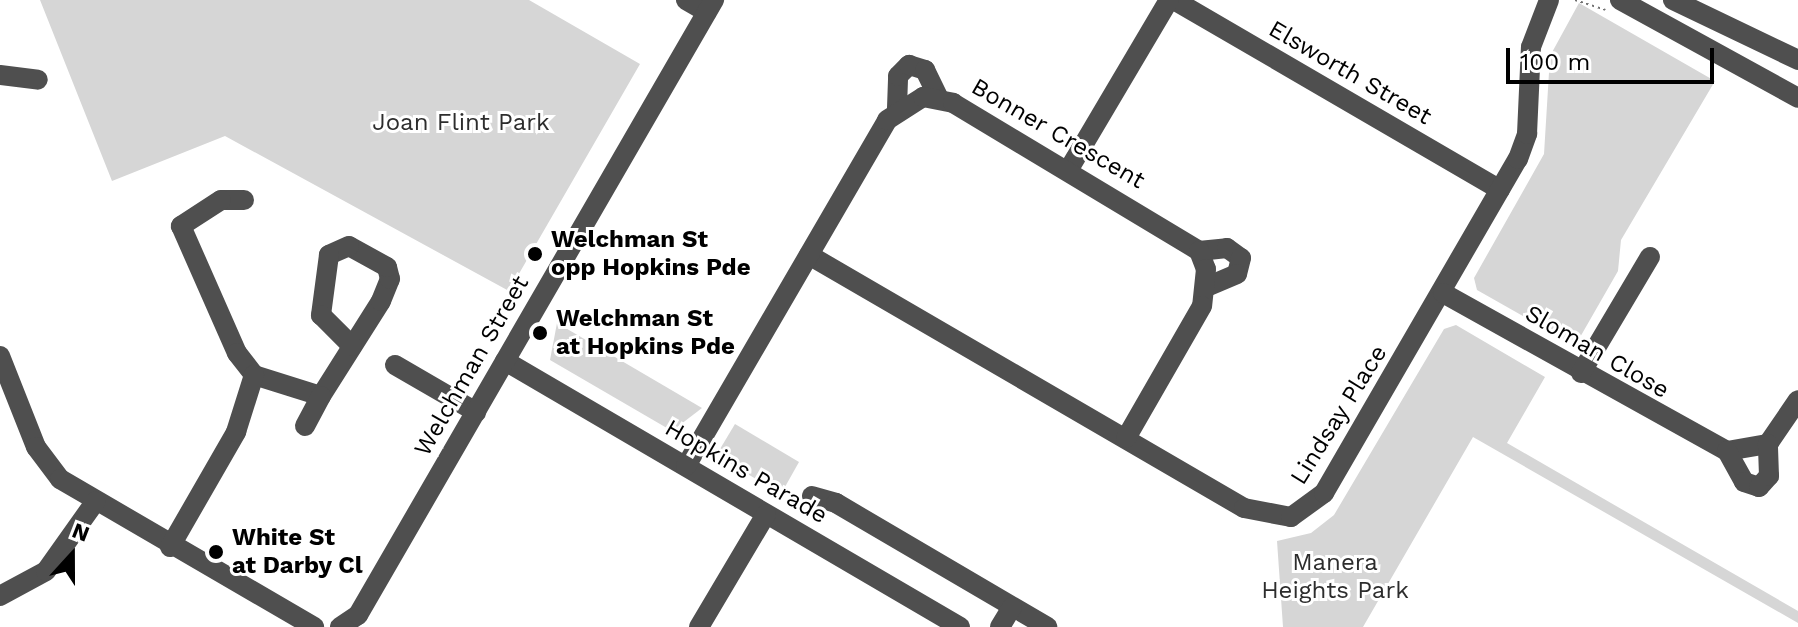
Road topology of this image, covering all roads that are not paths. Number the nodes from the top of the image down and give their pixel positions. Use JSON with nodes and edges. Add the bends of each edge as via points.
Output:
{"nodes":[{"id":1,"x":686,"y":0,"type":"edge"},
{"id":2,"x":1172,"y":0,"type":"edge"},
{"id":3,"x":1549,"y":0,"type":"edge"},
{"id":4,"x":1620,"y":0,"type":"edge"},
{"id":5,"x":1673,"y":0,"type":"edge"},
{"id":6,"x":710,"y":6,"type":"edge"},
{"id":7,"x":1798,"y":60,"type":"edge"},
{"id":8,"x":0,"y":75,"type":"edge"},
{"id":9,"x":38,"y":80,"type":"dead end"},
{"id":10,"x":938,"y":97,"type":"junction"},
{"id":11,"x":1798,"y":98,"type":"edge"},
{"id":12,"x":897,"y":108,"type":"junction"},
{"id":13,"x":1069,"y":169,"type":"junction"},
{"id":14,"x":1500,"y":190,"type":"junction"},
{"id":15,"x":244,"y":200,"type":"dead end"},
{"id":16,"x":1199,"y":251,"type":"junction"},
{"id":17,"x":809,"y":255,"type":"junction"},
{"id":18,"x":1650,"y":257,"type":"dead end"},
{"id":19,"x":1206,"y":287,"type":"junction"},
{"id":20,"x":1443,"y":293,"type":"junction"},
{"id":21,"x":352,"y":346,"type":"junction"},
{"id":22,"x":0,"y":356,"type":"edge"},
{"id":23,"x":505,"y":361,"type":"junction"},
{"id":24,"x":395,"y":365,"type":"dead end"},
{"id":25,"x":1581,"y":373,"type":"junction"},
{"id":26,"x":254,"y":375,"type":"junction"},
{"id":27,"x":321,"y":396,"type":"junction"},
{"id":28,"x":1798,"y":400,"type":"edge"},
{"id":29,"x":476,"y":412,"type":"junction"},
{"id":30,"x":305,"y":426,"type":"dead end"},
{"id":31,"x":1126,"y":438,"type":"junction"},
{"id":32,"x":1768,"y":444,"type":"junction"},
{"id":33,"x":1727,"y":451,"type":"junction"},
{"id":34,"x":686,"y":466,"type":"junction"},
{"id":35,"x":812,"y":496,"type":"dead end"},
{"id":36,"x":95,"y":502,"type":"junction"},
{"id":37,"x":766,"y":514,"type":"junction"},
{"id":38,"x":170,"y":547,"type":"junction"},
{"id":39,"x":0,"y":596,"type":"edge"},
{"id":40,"x":1012,"y":607,"type":"junction"},
{"id":41,"x":314,"y":627,"type":"edge"},
{"id":42,"x":340,"y":627,"type":"edge"},
{"id":43,"x":699,"y":627,"type":"edge"},
{"id":44,"x":960,"y":627,"type":"edge"},
{"id":45,"x":1000,"y":627,"type":"edge"},
{"id":46,"x":1047,"y":627,"type":"edge"}],
"edges":[{"from":1,"to":6,"type":"street"},
{"from":2,"to":13,"type":"street"},
{"from":2,"to":14,"type":"street","name":"Elsworth Street"},
{"from":3,"to":14,"type":"street","name":"Lindsay Place","via":[[1531,47],[1527,134]]},
{"from":4,"to":11,"type":"street"},
{"from":5,"to":7,"type":"street"},
{"from":6,"to":23,"type":"street","name":"Welchman Street"},
{"from":8,"to":9,"type":"street"},
{"from":10,"to":12,"type":"street","name":"Bonner Crescent"},
{"from":10,"to":12,"type":"street","via":[[925,70],[909,65],[898,76]]},
{"from":10,"to":13,"type":"street","name":"Bonner Crescent"},
{"from":12,"to":17,"type":"street"},
{"from":13,"to":16,"type":"street","name":"Bonner Crescent"},
{"from":14,"to":20,"type":"street","name":"Lindsay Place"},
{"from":15,"to":26,"type":"street","via":[[221,200],[181,226],[225,333]]},
{"from":16,"to":19,"type":"street"},
{"from":16,"to":19,"type":"street","via":[[1227,248],[1241,258],[1237,274]]},
{"from":17,"to":31,"type":"street","name":"Lindsay Place"},
{"from":17,"to":34,"type":"street"},
{"from":18,"to":25,"type":"street"},
{"from":19,"to":31,"type":"street"},
{"from":20,"to":25,"type":"street","name":"Sloman Close"},
{"from":20,"to":31,"type":"street","name":"Lindsay Place","via":[[1310,509],[1266,518]]},
{"from":21,"to":21,"type":"street","via":[[381,301],[390,272],[339,247],[329,255],[321,315]]},
{"from":21,"to":27,"type":"street"},
{"from":22,"to":36,"type":"street","via":[[46,465]]},
{"from":23,"to":29,"type":"street","name":"Welchman Street"},
{"from":23,"to":34,"type":"street","name":"Hopkins Parade"},
{"from":24,"to":29,"type":"street"},
{"from":25,"to":33,"type":"street","name":"Sloman Close"},
{"from":26,"to":27,"type":"street"},
{"from":26,"to":38,"type":"street","via":[[236,432]]},
{"from":27,"to":30,"type":"street"},
{"from":28,"to":32,"type":"street","name":"Sloman Close"},
{"from":29,"to":42,"type":"street","name":"Welchman Street","via":[[358,615]]},
{"from":32,"to":33,"type":"street"},
{"from":32,"to":33,"type":"street","name":"Sloman Close","via":[[1769,476],[1759,487],[1744,482]]},
{"from":34,"to":37,"type":"street","name":"Hopkins Parade"},
{"from":35,"to":40,"type":"street","name":"Hopkins Parade"},
{"from":36,"to":38,"type":"street"},
{"from":36,"to":39,"type":"street","via":[[46,571]]},
{"from":37,"to":43,"type":"street"},
{"from":37,"to":44,"type":"street","name":"Hopkins Parade"},
{"from":38,"to":41,"type":"street"},
{"from":40,"to":45,"type":"street"},
{"from":40,"to":46,"type":"street","name":"Hopkins Parade"}]}
